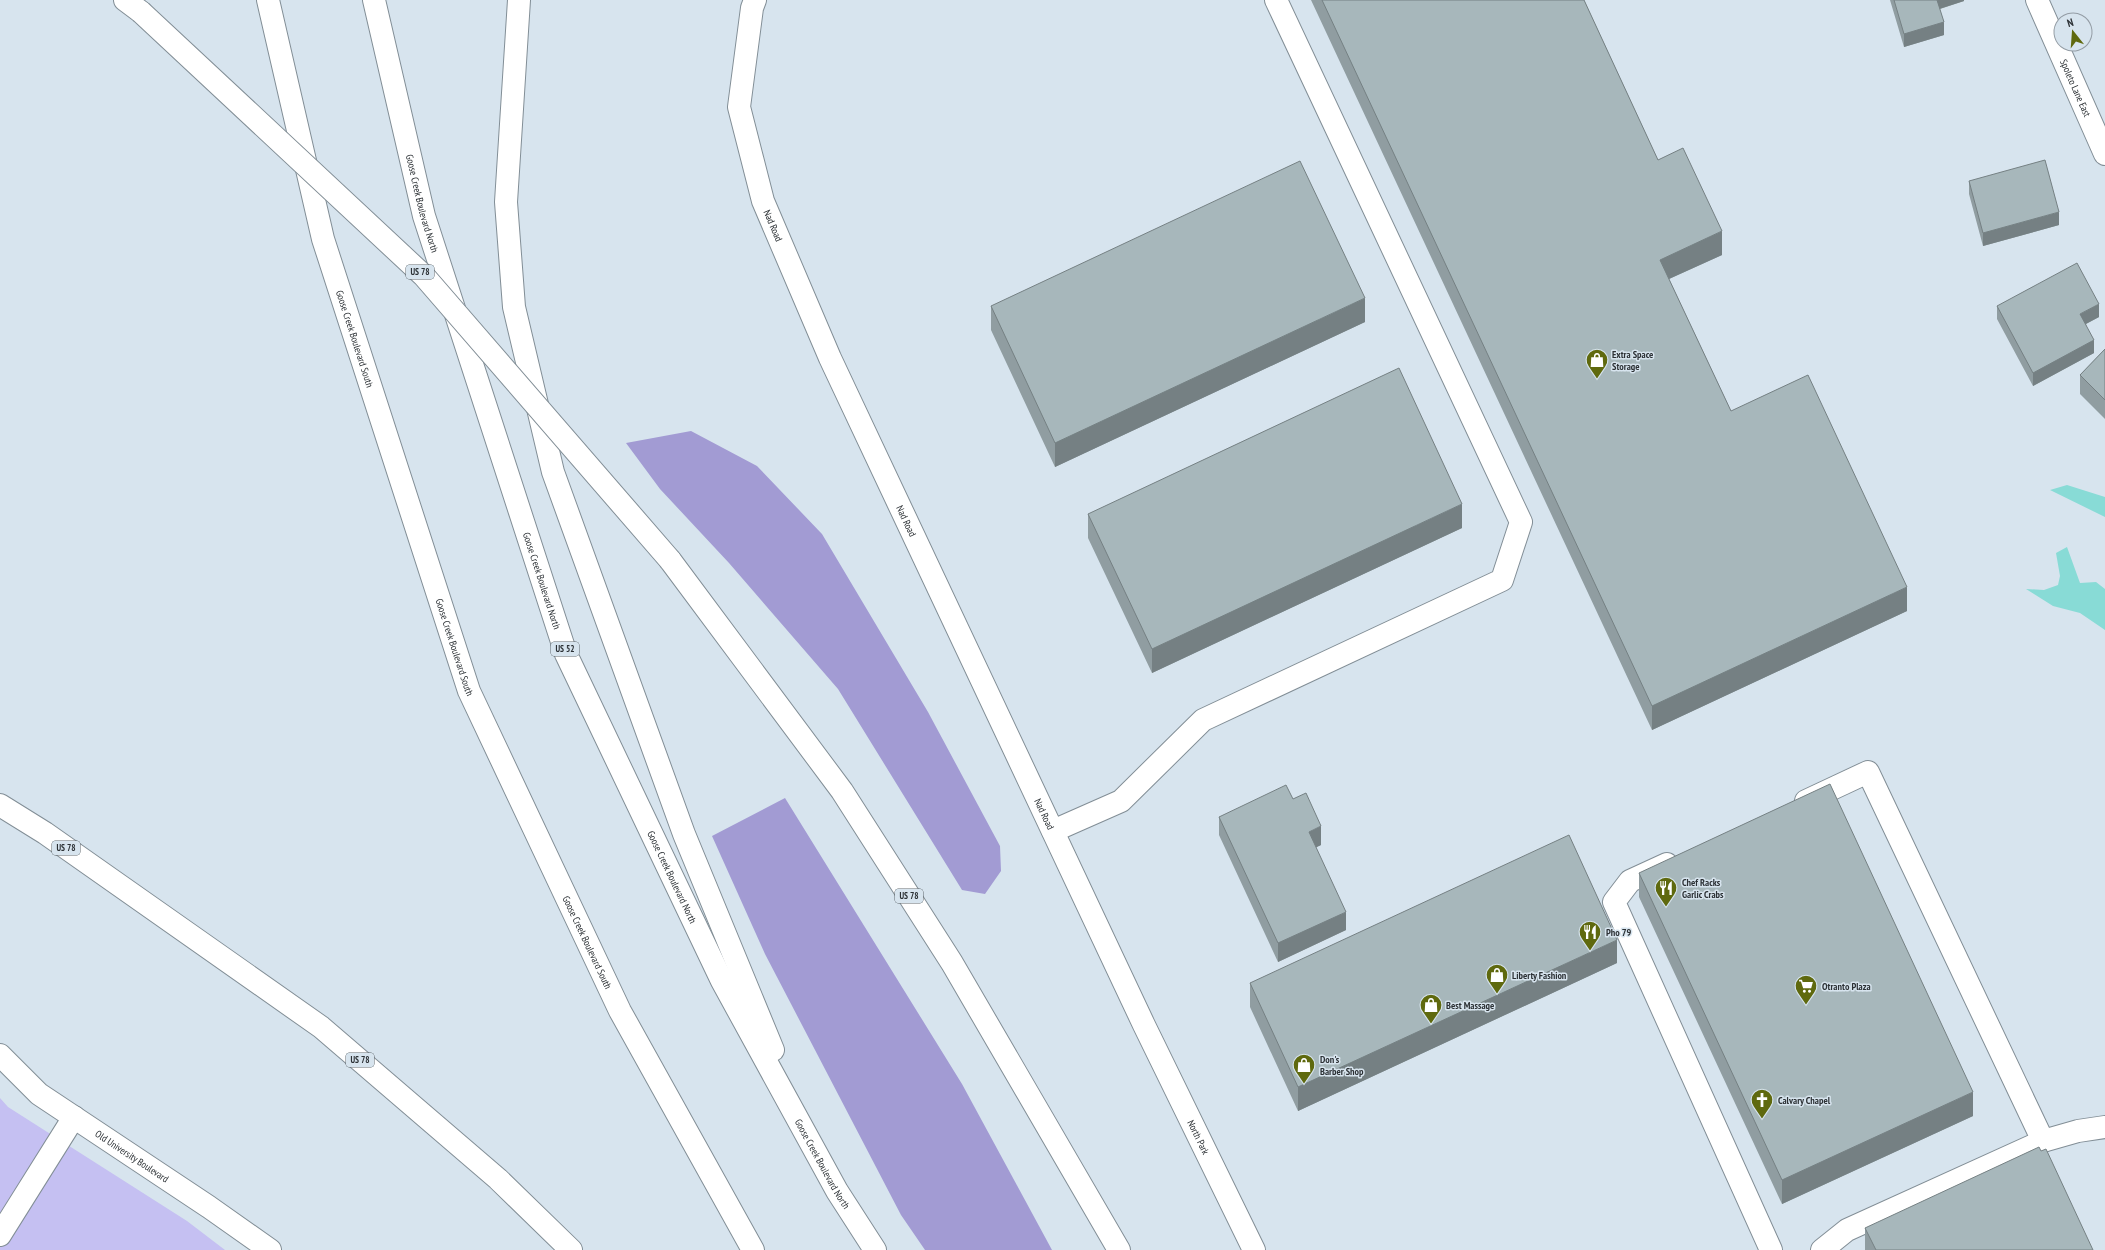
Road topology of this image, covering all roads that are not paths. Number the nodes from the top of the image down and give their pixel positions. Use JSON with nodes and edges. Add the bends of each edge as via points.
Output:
{"nodes":[{"id":1,"x":268,"y":0,"type":"edge"},
{"id":2,"x":374,"y":0,"type":"edge"},
{"id":3,"x":518,"y":0,"type":"edge"},
{"id":4,"x":755,"y":0,"type":"edge"},
{"id":5,"x":1276,"y":0,"type":"edge"},
{"id":6,"x":2037,"y":0,"type":"edge"},
{"id":7,"x":133,"y":6,"type":"edge"},
{"id":8,"x":2105,"y":154,"type":"edge"},
{"id":9,"x":0,"y":805,"type":"edge"},
{"id":10,"x":1789,"y":808,"type":"edge"},
{"id":11,"x":1053,"y":831,"type":"junction"},
{"id":12,"x":1688,"y":854,"type":"edge"},
{"id":13,"x":1144,"y":1025,"type":"joint"},
{"id":14,"x":0,"y":1055,"type":"edge"},
{"id":15,"x":74,"y":1117,"type":"junction"},
{"id":16,"x":2105,"y":1127,"type":"edge"},
{"id":17,"x":2043,"y":1141,"type":"junction"},
{"id":18,"x":815,"y":1151,"type":"junction"},
{"id":19,"x":0,"y":1235,"type":"edge"},
{"id":20,"x":270,"y":1250,"type":"edge"},
{"id":21,"x":571,"y":1250,"type":"edge"},
{"id":22,"x":752,"y":1250,"type":"edge"},
{"id":23,"x":875,"y":1250,"type":"edge"},
{"id":24,"x":1120,"y":1250,"type":"edge"},
{"id":25,"x":1254,"y":1250,"type":"edge"},
{"id":26,"x":1771,"y":1250,"type":"edge"},
{"id":27,"x":1822,"y":1250,"type":"edge"}],
"edges":[{"from":1,"to":22,"type":"main road","name":"Goose Creek Boulevard South","via":[[323,239],[469,692],[620,1011]]},
{"from":2,"to":18,"type":"main road","name":"Goose Creek Boulevard North","number":"US 52","via":[[424,216],[566,654],[722,981]]},
{"from":3,"to":18,"type":"main road","via":[[506,202],[514,307],[553,472],[684,834]]},
{"from":4,"to":11,"type":"main road","name":"Nad Road","via":[[739,108],[763,201],[830,358]]},
{"from":5,"to":11,"type":"main road","via":[[1522,522],[1502,580],[1203,720],[1121,801]]},
{"from":6,"to":8,"type":"main road","name":"Spoleto Lane East"},
{"from":7,"to":24,"type":"main road","number":"US 78","bridge":true,"via":[[424,276],[670,560],[842,791],[952,964]]},
{"from":9,"to":21,"type":"main road","number":"US 78","via":[[45,833],[321,1026],[498,1179]]},
{"from":10,"to":17,"type":"main road","via":[[1868,772]]},
{"from":11,"to":13,"type":"main road","name":"Nad Road"},
{"from":12,"to":26,"type":"main road","via":[[1630,881],[1614,902]]},
{"from":13,"to":25,"type":"main road","name":"North Park"},
{"from":14,"to":15,"type":"main road","name":"Old University Boulevard","via":[[39,1094]]},
{"from":15,"to":19,"type":"main road"},
{"from":15,"to":20,"type":"main road","name":"Old University Boulevard"},
{"from":16,"to":17,"type":"main road"},
{"from":17,"to":27,"type":"main road","via":[[1847,1230]]},
{"from":18,"to":23,"type":"main road","name":"Goose Creek Boulevard North","number":"US 52"}]}
